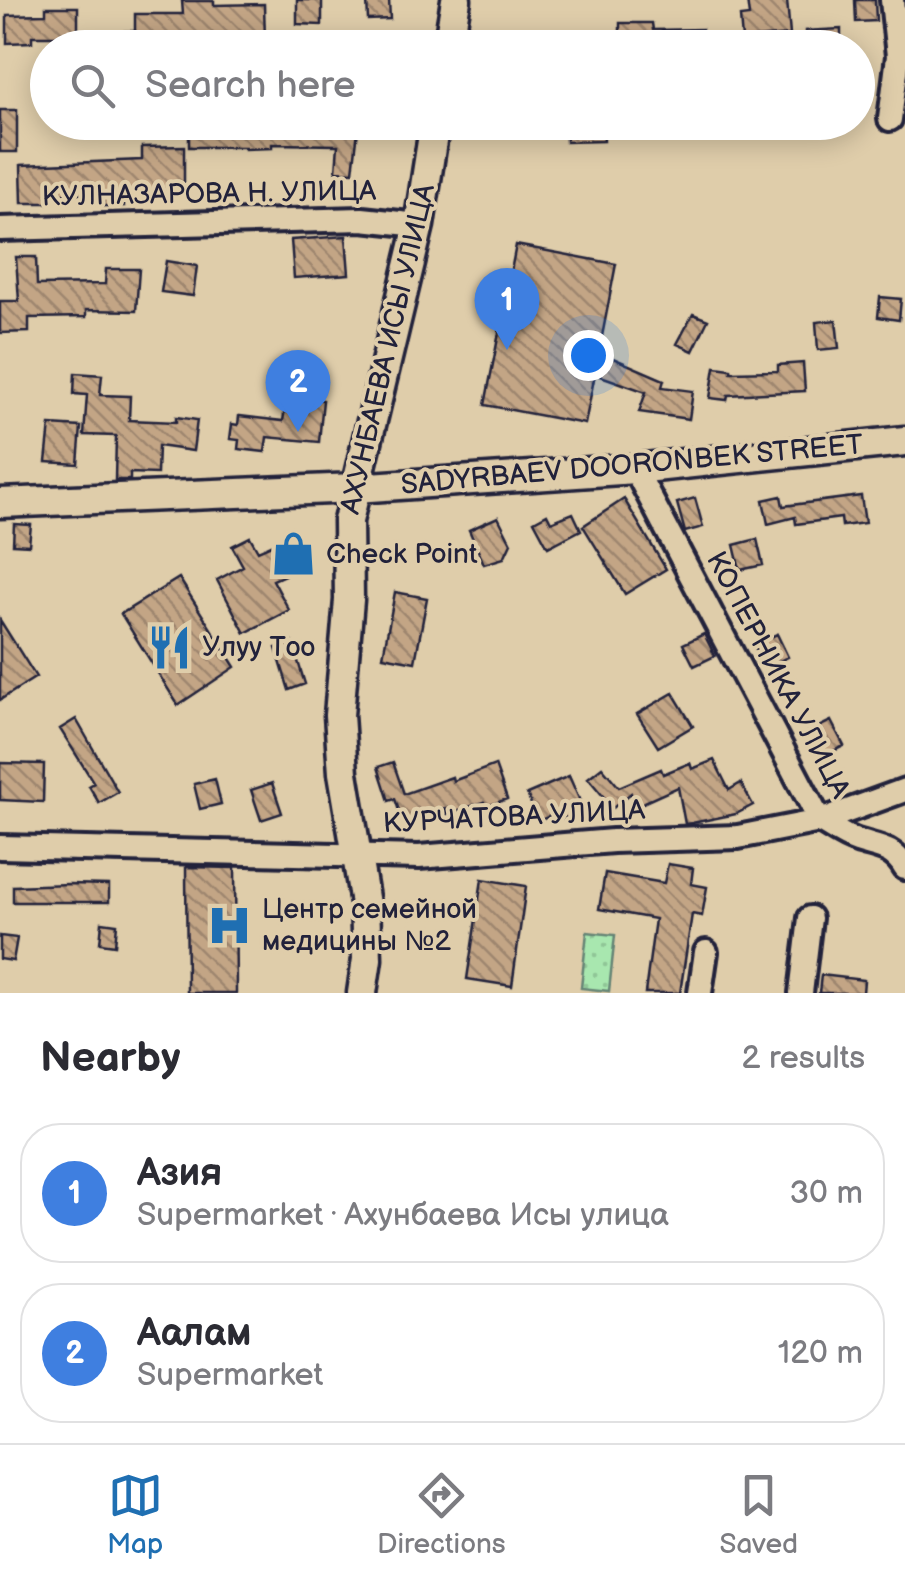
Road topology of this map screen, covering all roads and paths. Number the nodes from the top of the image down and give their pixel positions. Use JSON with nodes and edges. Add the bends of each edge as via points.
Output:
{"nodes":[{"id":1,"x":456,"y":0,"type":"edge"},
{"id":2,"x":892,"y":0,"type":"edge"},
{"id":3,"x":451,"y":30,"type":"edge"},
{"id":4,"x":890,"y":120,"type":"dead end"},
{"id":5,"x":432,"y":140,"type":"edge"},
{"id":6,"x":418,"y":225,"type":"junction"},
{"id":7,"x":0,"y":228,"type":"edge"},
{"id":8,"x":905,"y":440,"type":"edge"},
{"id":9,"x":635,"y":469,"type":"junction"},
{"id":10,"x":355,"y":488,"type":"junction"},
{"id":11,"x":0,"y":504,"type":"edge"},
{"id":12,"x":905,"y":790,"type":"edge"},
{"id":13,"x":820,"y":821,"type":"junction"},
{"id":14,"x":0,"y":847,"type":"edge"},
{"id":15,"x":357,"y":854,"type":"junction"},
{"id":16,"x":905,"y":868,"type":"edge"},
{"id":17,"x":810,"y":918,"type":"dead end"},
{"id":18,"x":706,"y":952,"type":"dead end"},
{"id":19,"x":362,"y":993,"type":"edge"},
{"id":20,"x":700,"y":993,"type":"edge"},
{"id":21,"x":801,"y":993,"type":"edge"}],
"edges":[{"from":1,"to":3,"type":"main road"},
{"from":2,"to":4,"type":"street","via":[[898,56]]},
{"from":5,"to":6,"type":"main road","name":"АХУНБАЕВА ИСЫ УЛИЦА"},
{"from":6,"to":7,"type":"street","name":"КУЛНАЗАРОВА Н. УЛИЦА","via":[[362,219]]},
{"from":6,"to":10,"type":"main road","name":"АХУНБАЕВА ИСЫ УЛИЦА"},
{"from":8,"to":9,"type":"main road","name":"SADYRBAEV DOORONBEK STREET"},
{"from":9,"to":10,"type":"main road","name":"SADYRBAEV DOORONBEK STREET"},
{"from":9,"to":13,"type":"street","name":"КОПЕРНИКА УЛИЦА"},
{"from":10,"to":11,"type":"main road","name":"SADYRBAEV DOORONBEK STREET"},
{"from":10,"to":15,"type":"main road","name":"АХУНБАЕВА ИСЫ УЛИЦА","via":[[339,716]]},
{"from":12,"to":13,"type":"street","name":"КУРЧАТОВА УЛИЦА"},
{"from":13,"to":15,"type":"street","name":"КУРЧАТОВА УЛИЦА","via":[[738,837],[419,857]]},
{"from":13,"to":16,"type":"street","name":"КОПЕРНИКА УЛИЦА","via":[[898,854]]},
{"from":14,"to":15,"type":"street","name":"КУРЧАТОВА УЛИЦА"},
{"from":15,"to":19,"type":"main road","name":"АХУНБАЕВА ИСЫ УЛИЦА","via":[[367,959]]},
{"from":17,"to":21,"type":"street"},
{"from":18,"to":20,"type":"street"}]}
